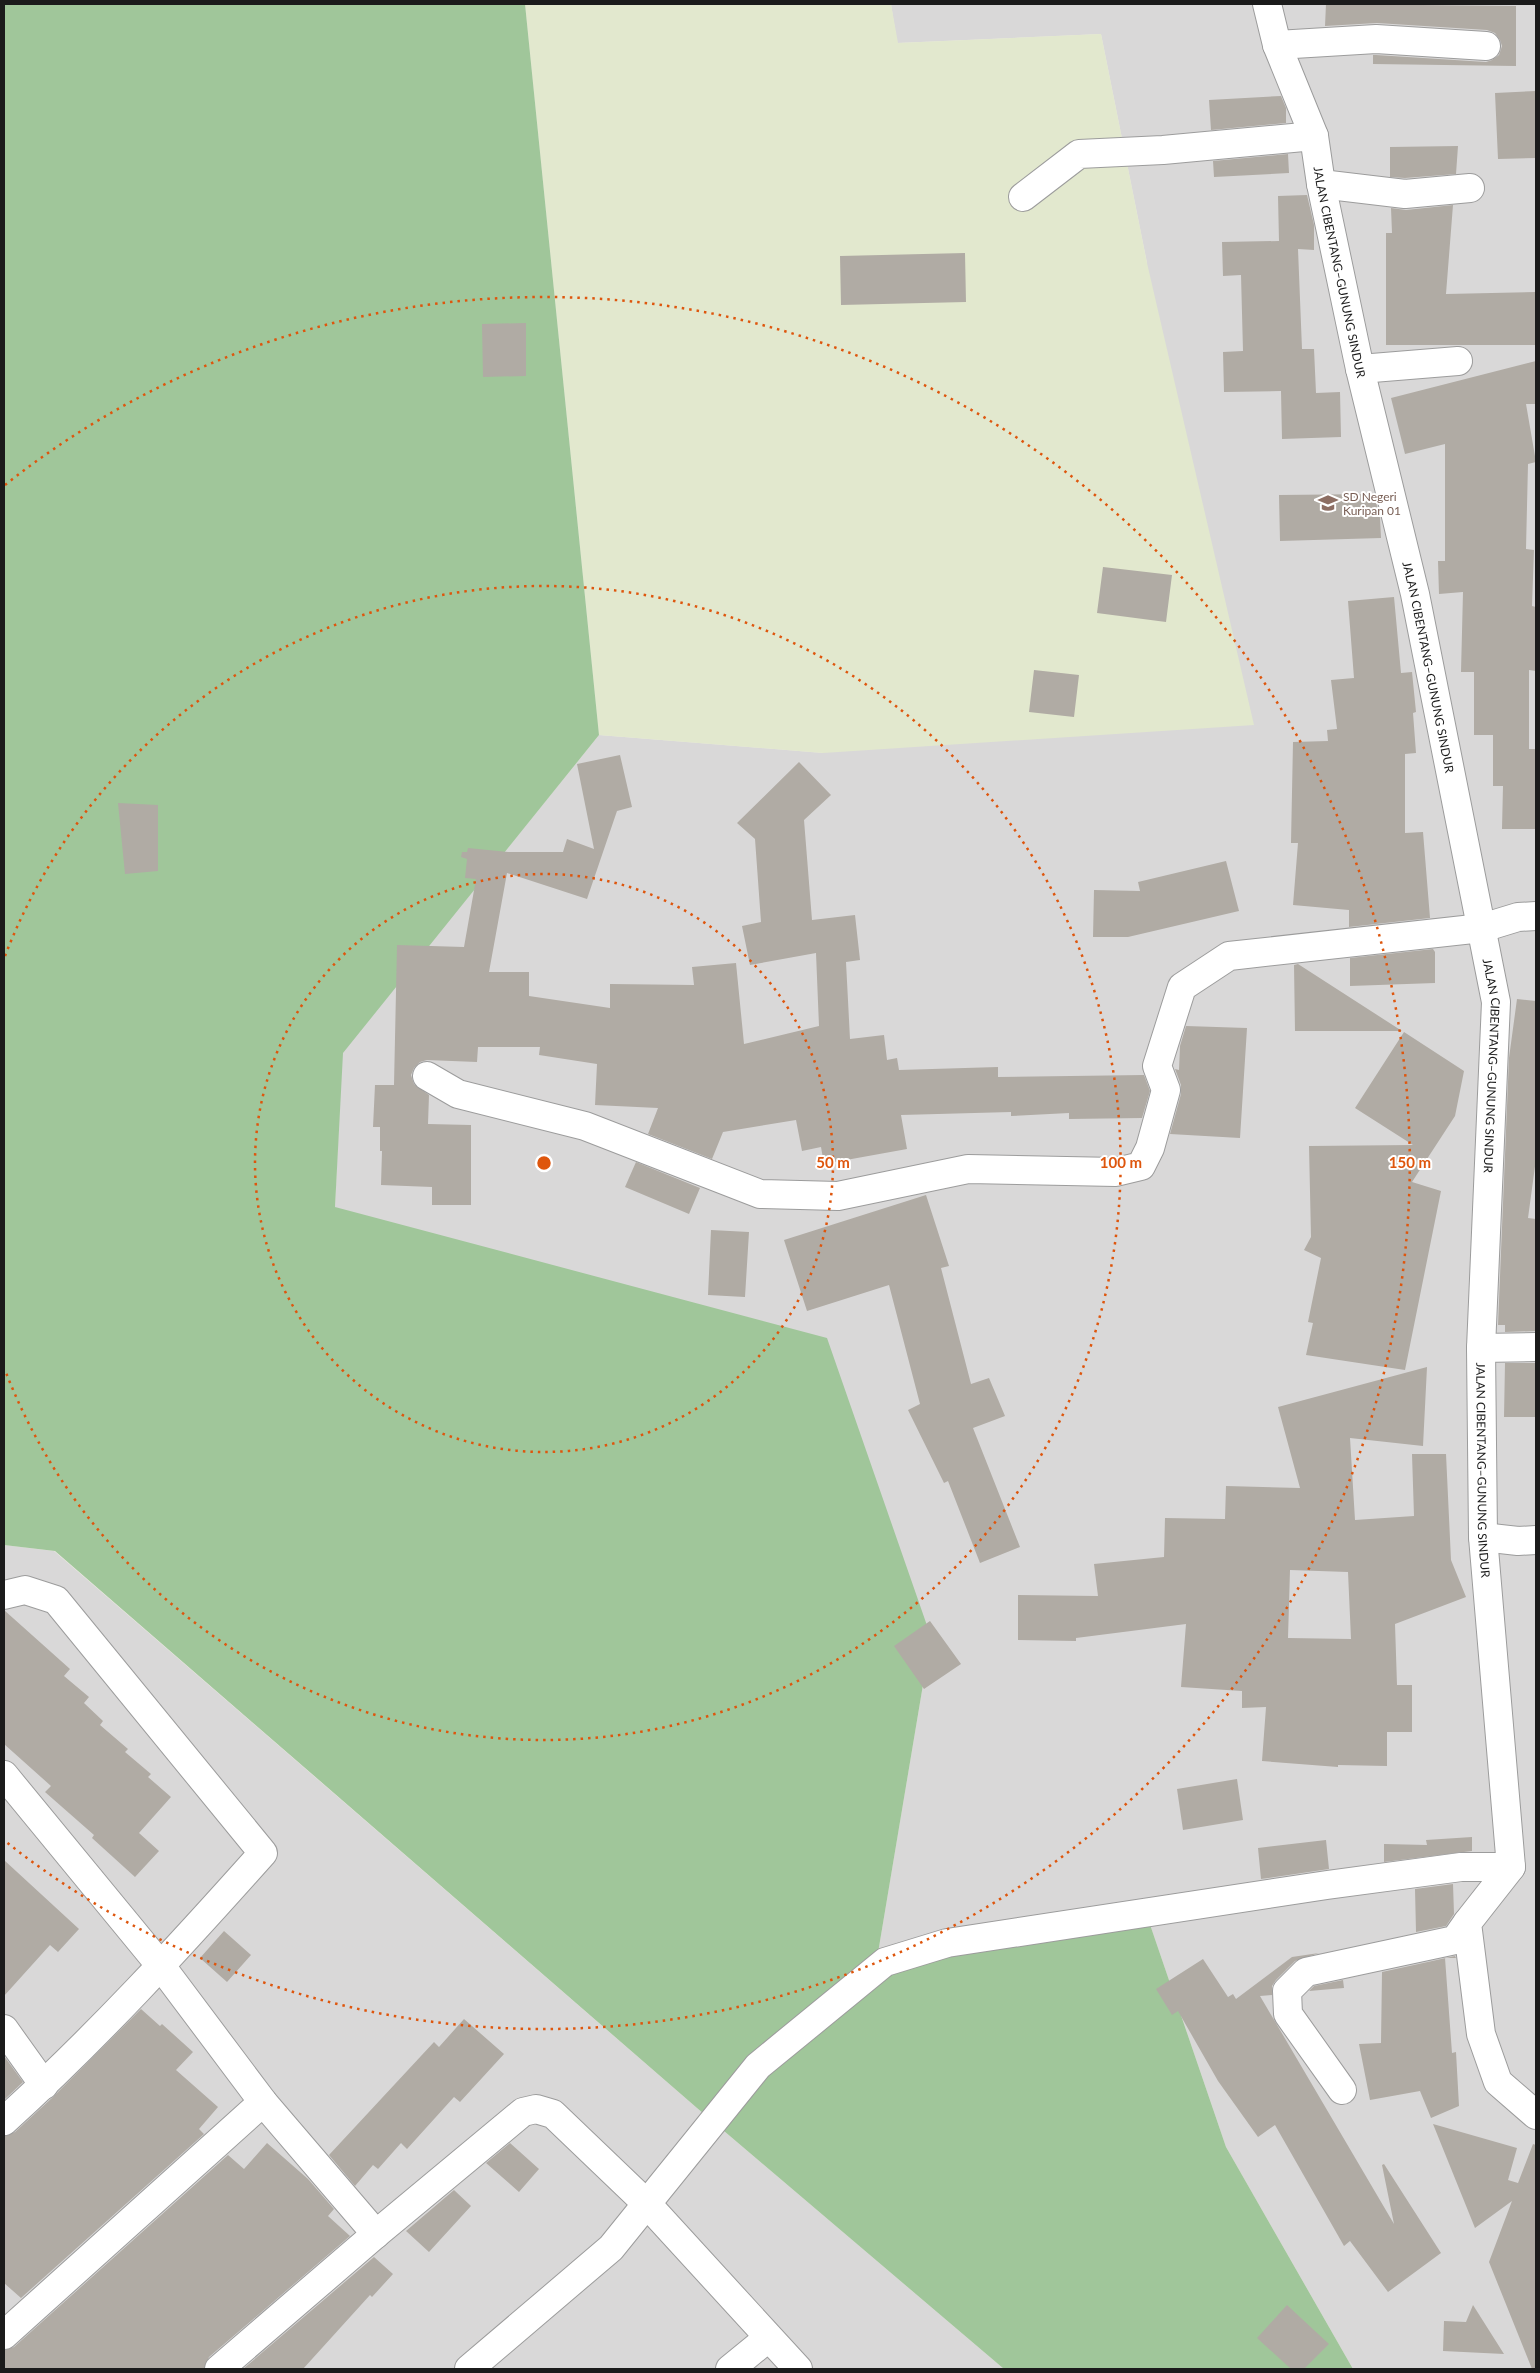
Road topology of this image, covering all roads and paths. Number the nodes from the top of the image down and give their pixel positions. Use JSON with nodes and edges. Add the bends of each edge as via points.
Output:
{"nodes":[{"id":1,"x":1267,"y":4,"type":"edge"},
{"id":2,"x":1278,"y":45,"type":"junction"},
{"id":3,"x":1486,"y":46,"type":"dead end"},
{"id":4,"x":1314,"y":136,"type":"junction"},
{"id":5,"x":1321,"y":184,"type":"junction"},
{"id":6,"x":1470,"y":188,"type":"dead end"},
{"id":7,"x":1023,"y":197,"type":"dead end"},
{"id":8,"x":1458,"y":360,"type":"dead end"},
{"id":9,"x":1360,"y":370,"type":"junction"},
{"id":10,"x":1536,"y":916,"type":"edge"},
{"id":11,"x":1482,"y":928,"type":"junction"},
{"id":12,"x":427,"y":1076,"type":"dead end"},
{"id":13,"x":1536,"y":1347,"type":"edge"},
{"id":14,"x":1481,"y":1348,"type":"junction"},
{"id":15,"x":1482,"y":1537,"type":"junction"},
{"id":16,"x":1536,"y":1540,"type":"edge"},
{"id":17,"x":4,"y":1595,"type":"edge"},
{"id":18,"x":4,"y":1775,"type":"edge"},
{"id":19,"x":1511,"y":1867,"type":"junction"},
{"id":20,"x":1466,"y":1923,"type":"junction"},
{"id":21,"x":161,"y":1966,"type":"junction"},
{"id":22,"x":4,"y":2029,"type":"edge"},
{"id":23,"x":44,"y":2085,"type":"junction"},
{"id":24,"x":1342,"y":2090,"type":"dead end"},
{"id":25,"x":263,"y":2102,"type":"junction"},
{"id":26,"x":1536,"y":2115,"type":"edge"},
{"id":27,"x":4,"y":2121,"type":"edge"},
{"id":28,"x":647,"y":2204,"type":"junction"},
{"id":29,"x":376,"y":2234,"type":"junction"},
{"id":30,"x":4,"y":2335,"type":"edge"},
{"id":31,"x":768,"y":2338,"type":"junction"},
{"id":32,"x":219,"y":2369,"type":"edge"},
{"id":33,"x":469,"y":2369,"type":"edge"},
{"id":34,"x":730,"y":2369,"type":"edge"},
{"id":35,"x":798,"y":2369,"type":"edge"}],
"edges":[{"from":1,"to":2,"type":"street","name":"JALAN CIBENTANG–GUNUNG SINDUR"},
{"from":2,"to":3,"type":"street","via":[[1376,39]]},
{"from":2,"to":4,"type":"street","name":"JALAN CIBENTANG–GUNUNG SINDUR"},
{"from":4,"to":5,"type":"street","name":"JALAN CIBENTANG–GUNUNG SINDUR"},
{"from":4,"to":7,"type":"street","via":[[1079,154]]},
{"from":5,"to":6,"type":"street","via":[[1405,194]]},
{"from":5,"to":9,"type":"street","name":"JALAN CIBENTANG–GUNUNG SINDUR"},
{"from":8,"to":9,"type":"street"},
{"from":9,"to":11,"type":"street","name":"JALAN CIBENTANG–GUNUNG SINDUR","via":[[1415,594]]},
{"from":10,"to":11,"type":"street","via":[[1518,917]]},
{"from":11,"to":12,"type":"street","via":[[1229,956],[1221,961],[1182,987],[1157,1066],[1166,1090],[1150,1148],[1142,1166],[1116,1172],[968,1169],[838,1196],[760,1194],[584,1126],[458,1094]]},
{"from":11,"to":14,"type":"street","name":"JALAN CIBENTANG–GUNUNG SINDUR","via":[[1496,1002]]},
{"from":13,"to":14,"type":"street"},
{"from":14,"to":15,"type":"street","name":"JALAN CIBENTANG–GUNUNG SINDUR"},
{"from":15,"to":16,"type":"street"},
{"from":15,"to":19,"type":"street","name":"JALAN CIBENTANG–GUNUNG SINDUR"},
{"from":17,"to":21,"type":"street","via":[[25,1590],[56,1600],[263,1853]]},
{"from":18,"to":21,"type":"street"},
{"from":19,"to":20,"type":"street"},
{"from":19,"to":28,"type":"street","via":[[1461,1867],[1327,1885],[947,1943],[885,1962],[758,2066]]},
{"from":20,"to":24,"type":"street","via":[[1455,1940],[1306,1972],[1287,1991],[1288,2014]]},
{"from":20,"to":26,"type":"street","via":[[1481,2034],[1498,2082]]},
{"from":21,"to":23,"type":"street"},
{"from":21,"to":25,"type":"street"},
{"from":22,"to":23,"type":"street"},
{"from":23,"to":27,"type":"street"},
{"from":25,"to":29,"type":"street"},
{"from":25,"to":30,"type":"street"},
{"from":28,"to":29,"type":"street","via":[[553,2114],[536,2109],[523,2112]]},
{"from":28,"to":31,"type":"street"},
{"from":28,"to":33,"type":"street","via":[[611,2248]]},
{"from":29,"to":32,"type":"street"},
{"from":31,"to":34,"type":"street"},
{"from":31,"to":35,"type":"street"}]}
